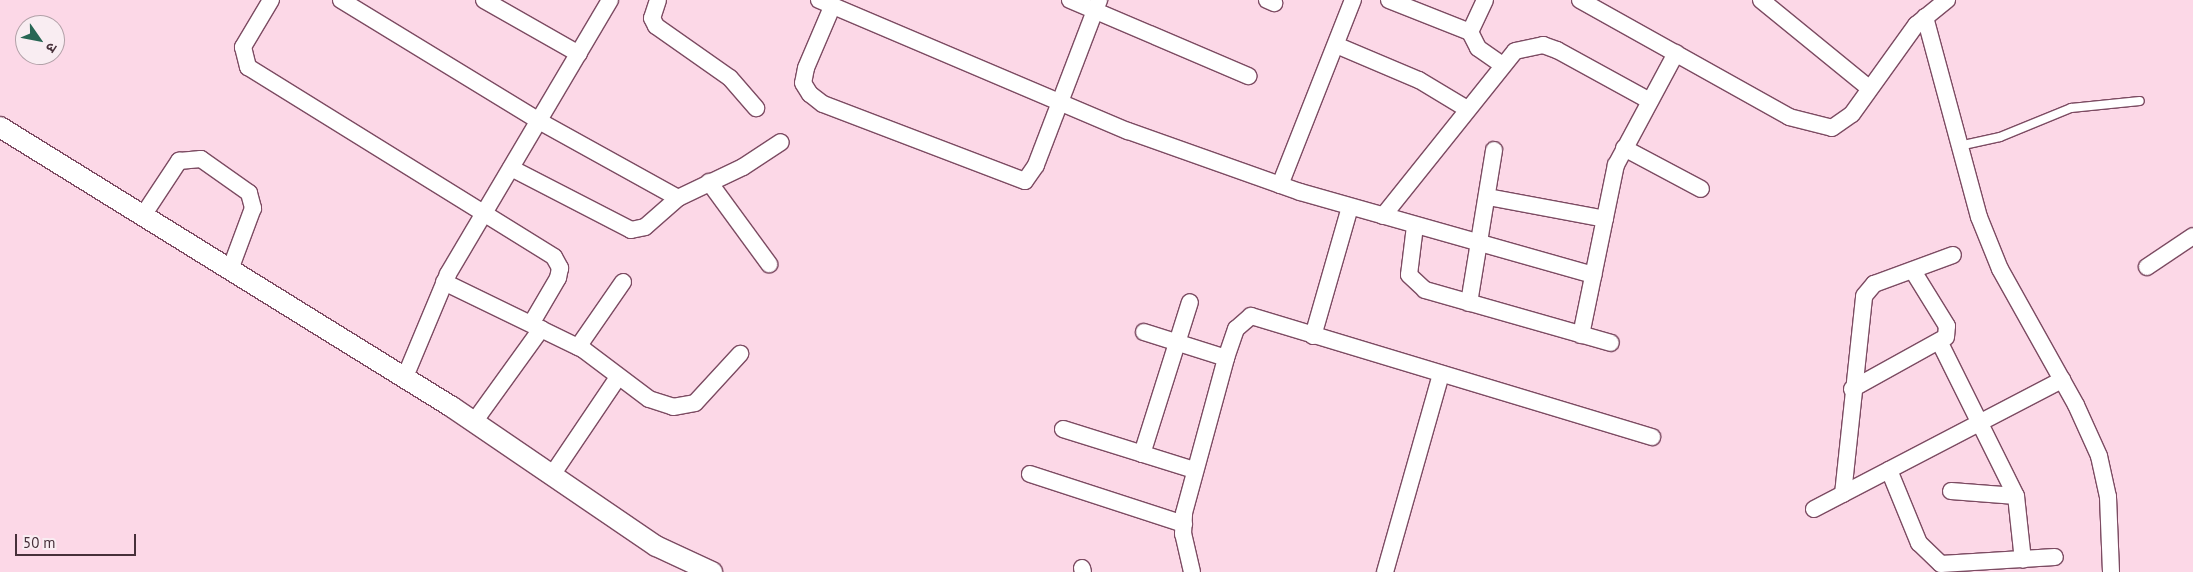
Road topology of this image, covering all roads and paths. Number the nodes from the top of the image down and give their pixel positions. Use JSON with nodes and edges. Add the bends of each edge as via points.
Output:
{"nodes":[{"id":1,"x":271,"y":0,"type":"edge"},
{"id":2,"x":341,"y":0,"type":"edge"},
{"id":3,"x":484,"y":0,"type":"edge"},
{"id":4,"x":610,"y":0,"type":"edge"},
{"id":5,"x":658,"y":0,"type":"edge"},
{"id":6,"x":1070,"y":0,"type":"edge"},
{"id":7,"x":1338,"y":0,"type":"edge"},
{"id":8,"x":1389,"y":0,"type":"edge"},
{"id":9,"x":1485,"y":0,"type":"edge"},
{"id":10,"x":1580,"y":0,"type":"edge"},
{"id":11,"x":1761,"y":0,"type":"edge"},
{"id":12,"x":1946,"y":0,"type":"edge"},
{"id":13,"x":825,"y":3,"type":"edge"},
{"id":14,"x":1097,"y":5,"type":"edge"},
{"id":15,"x":1350,"y":8,"type":"edge"},
{"id":16,"x":1925,"y":17,"type":"junction"},
{"id":17,"x":1470,"y":32,"type":"junction"},
{"id":18,"x":1336,"y":44,"type":"junction"},
{"id":19,"x":1676,"y":53,"type":"junction"},
{"id":20,"x":579,"y":54,"type":"junction"},
{"id":21,"x":1500,"y":64,"type":"junction"},
{"id":22,"x":1248,"y":76,"type":"dead end"},
{"id":23,"x":1869,"y":88,"type":"junction"},
{"id":24,"x":1650,"y":101,"type":"junction"},
{"id":25,"x":2140,"y":101,"type":"dead end"},
{"id":26,"x":1060,"y":103,"type":"junction"},
{"id":27,"x":756,"y":108,"type":"dead end"},
{"id":28,"x":1467,"y":109,"type":"junction"},
{"id":29,"x":539,"y":121,"type":"junction"},
{"id":30,"x":0,"y":127,"type":"edge"},
{"id":31,"x":781,"y":142,"type":"dead end"},
{"id":32,"x":1959,"y":146,"type":"junction"},
{"id":33,"x":1624,"y":148,"type":"junction"},
{"id":34,"x":1494,"y":150,"type":"dead end"},
{"id":35,"x":511,"y":168,"type":"junction"},
{"id":36,"x":708,"y":182,"type":"junction"},
{"id":37,"x":1280,"y":185,"type":"junction"},
{"id":38,"x":1701,"y":189,"type":"dead end"},
{"id":39,"x":1488,"y":197,"type":"junction"},
{"id":40,"x":678,"y":198,"type":"junction"},
{"id":41,"x":1350,"y":207,"type":"junction"},
{"id":42,"x":486,"y":211,"type":"junction"},
{"id":43,"x":144,"y":214,"type":"junction"},
{"id":44,"x":1383,"y":216,"type":"junction"},
{"id":45,"x":1605,"y":220,"type":"junction"},
{"id":46,"x":1416,"y":226,"type":"junction"},
{"id":47,"x":2193,"y":236,"type":"edge"},
{"id":48,"x":1481,"y":245,"type":"junction"},
{"id":49,"x":1953,"y":255,"type":"dead end"},
{"id":50,"x":769,"y":264,"type":"dead end"},
{"id":51,"x":231,"y":267,"type":"junction"},
{"id":52,"x":2147,"y":267,"type":"dead end"},
{"id":53,"x":1913,"y":271,"type":"junction"},
{"id":54,"x":1593,"y":275,"type":"junction"},
{"id":55,"x":444,"y":282,"type":"junction"},
{"id":56,"x":624,"y":282,"type":"dead end"},
{"id":57,"x":1190,"y":302,"type":"dead end"},
{"id":58,"x":1469,"y":303,"type":"junction"},
{"id":59,"x":536,"y":327,"type":"junction"},
{"id":60,"x":1144,"y":332,"type":"dead end"},
{"id":61,"x":1581,"y":335,"type":"junction"},
{"id":62,"x":1313,"y":336,"type":"junction"},
{"id":63,"x":1176,"y":342,"type":"junction"},
{"id":64,"x":1611,"y":343,"type":"dead end"},
{"id":65,"x":1940,"y":343,"type":"junction"},
{"id":66,"x":578,"y":347,"type":"junction"},
{"id":67,"x":740,"y":354,"type":"dead end"},
{"id":68,"x":1226,"y":358,"type":"junction"},
{"id":69,"x":1441,"y":374,"type":"junction"},
{"id":70,"x":618,"y":377,"type":"junction"},
{"id":71,"x":406,"y":378,"type":"junction"},
{"id":72,"x":2062,"y":380,"type":"junction"},
{"id":73,"x":1852,"y":389,"type":"junction"},
{"id":74,"x":474,"y":422,"type":"junction"},
{"id":75,"x":1980,"y":422,"type":"junction"},
{"id":76,"x":1063,"y":429,"type":"dead end"},
{"id":77,"x":1652,"y":437,"type":"dead end"},
{"id":78,"x":1142,"y":454,"type":"junction"},
{"id":79,"x":1194,"y":470,"type":"junction"},
{"id":80,"x":1889,"y":470,"type":"junction"},
{"id":81,"x":1030,"y":474,"type":"dead end"},
{"id":82,"x":552,"y":475,"type":"junction"},
{"id":83,"x":1951,"y":491,"type":"dead end"},
{"id":84,"x":1843,"y":494,"type":"junction"},
{"id":85,"x":2016,"y":496,"type":"junction"},
{"id":86,"x":1814,"y":509,"type":"dead end"},
{"id":87,"x":1184,"y":524,"type":"junction"},
{"id":88,"x":2055,"y":557,"type":"dead end"},
{"id":89,"x":2023,"y":560,"type":"junction"},
{"id":90,"x":712,"y":572,"type":"edge"},
{"id":91,"x":1192,"y":572,"type":"edge"},
{"id":92,"x":1386,"y":572,"type":"edge"},
{"id":93,"x":2110,"y":572,"type":"edge"}],
"edges":[{"from":1,"to":42,"type":"street","via":[[243,47],[248,67]]},
{"from":2,"to":29,"type":"street"},
{"from":3,"to":20,"type":"street"},
{"from":4,"to":20,"type":"street"},
{"from":5,"to":27,"type":"street","via":[[652,18],[656,26],[730,78]]},
{"from":6,"to":14,"type":"street"},
{"from":7,"to":15,"type":"street"},
{"from":8,"to":17,"type":"street"},
{"from":9,"to":17,"type":"street"},
{"from":10,"to":19,"type":"street"},
{"from":11,"to":23,"type":"street"},
{"from":12,"to":16,"type":"street"},
{"from":13,"to":26,"type":"street"},
{"from":13,"to":26,"type":"street","via":[[803,83],[823,104],[1025,181],[1036,165]]},
{"from":14,"to":22,"type":"street"},
{"from":14,"to":26,"type":"street"},
{"from":15,"to":18,"type":"street"},
{"from":16,"to":23,"type":"street"},
{"from":16,"to":32,"type":"street"},
{"from":17,"to":21,"type":"street","via":[[1478,48]]},
{"from":18,"to":28,"type":"street","via":[[1419,80]]},
{"from":18,"to":37,"type":"street"},
{"from":19,"to":23,"type":"street","via":[[1806,124],[1832,128],[1842,125]]},
{"from":19,"to":24,"type":"street"},
{"from":20,"to":29,"type":"street"},
{"from":21,"to":24,"type":"street","via":[[1515,51],[1543,45]]},
{"from":21,"to":28,"type":"street"},
{"from":24,"to":33,"type":"street"},
{"from":25,"to":32,"type":"lane","via":[[2070,108],[2000,138]]},
{"from":26,"to":37,"type":"street"},
{"from":28,"to":44,"type":"street"},
{"from":29,"to":35,"type":"street"},
{"from":29,"to":40,"type":"street"},
{"from":30,"to":43,"type":"street"},
{"from":31,"to":36,"type":"street"},
{"from":32,"to":72,"type":"street","via":[[2000,269]]},
{"from":33,"to":38,"type":"street"},
{"from":33,"to":45,"type":"street"},
{"from":34,"to":39,"type":"street"},
{"from":35,"to":40,"type":"street","via":[[617,227],[630,230],[645,228]]},
{"from":35,"to":42,"type":"street"},
{"from":36,"to":40,"type":"street"},
{"from":36,"to":50,"type":"street"},
{"from":37,"to":41,"type":"street"},
{"from":39,"to":45,"type":"street"},
{"from":39,"to":48,"type":"street"},
{"from":41,"to":44,"type":"street"},
{"from":41,"to":62,"type":"street"},
{"from":42,"to":55,"type":"street"},
{"from":42,"to":59,"type":"street","via":[[554,257],[560,268]]},
{"from":43,"to":51,"type":"street"},
{"from":43,"to":51,"type":"street","via":[[179,161],[201,159],[249,193],[253,208]]},
{"from":44,"to":46,"type":"street"},
{"from":45,"to":54,"type":"street"},
{"from":46,"to":48,"type":"street"},
{"from":46,"to":58,"type":"street","via":[[1409,275],[1414,283]]},
{"from":47,"to":52,"type":"street"},
{"from":48,"to":54,"type":"street"},
{"from":48,"to":58,"type":"street"},
{"from":49,"to":53,"type":"street"},
{"from":51,"to":71,"type":"street"},
{"from":53,"to":65,"type":"street","via":[[1946,326],[1946,337]]},
{"from":53,"to":73,"type":"street","via":[[1874,284],[1864,296]]},
{"from":54,"to":61,"type":"street"},
{"from":55,"to":59,"type":"street"},
{"from":55,"to":71,"type":"street"},
{"from":56,"to":66,"type":"street"},
{"from":57,"to":63,"type":"street"},
{"from":58,"to":61,"type":"street"},
{"from":59,"to":66,"type":"street"},
{"from":59,"to":74,"type":"street"},
{"from":60,"to":63,"type":"street"},
{"from":61,"to":64,"type":"street"},
{"from":62,"to":68,"type":"street","via":[[1251,316],[1236,329]]},
{"from":62,"to":69,"type":"street"},
{"from":63,"to":68,"type":"street"},
{"from":63,"to":78,"type":"street"},
{"from":65,"to":73,"type":"street"},
{"from":65,"to":75,"type":"street"},
{"from":66,"to":70,"type":"street"},
{"from":67,"to":70,"type":"street","via":[[686,408],[649,399]]},
{"from":68,"to":79,"type":"street"},
{"from":69,"to":77,"type":"street"},
{"from":69,"to":92,"type":"street"},
{"from":70,"to":82,"type":"street"},
{"from":71,"to":74,"type":"street"},
{"from":72,"to":75,"type":"street"},
{"from":72,"to":93,"type":"street","via":[[2099,456],[2108,497]]},
{"from":73,"to":84,"type":"street"},
{"from":74,"to":82,"type":"street"},
{"from":75,"to":80,"type":"street"},
{"from":75,"to":85,"type":"street"},
{"from":76,"to":78,"type":"street"},
{"from":78,"to":79,"type":"street"},
{"from":79,"to":87,"type":"street"},
{"from":80,"to":84,"type":"street"},
{"from":80,"to":89,"type":"street","via":[[1919,543],[1941,564]]},
{"from":81,"to":87,"type":"street"},
{"from":82,"to":90,"type":"street","via":[[656,546]]},
{"from":83,"to":85,"type":"street"},
{"from":84,"to":86,"type":"street"},
{"from":85,"to":89,"type":"street"},
{"from":87,"to":91,"type":"street"},
{"from":88,"to":89,"type":"street"}]}
